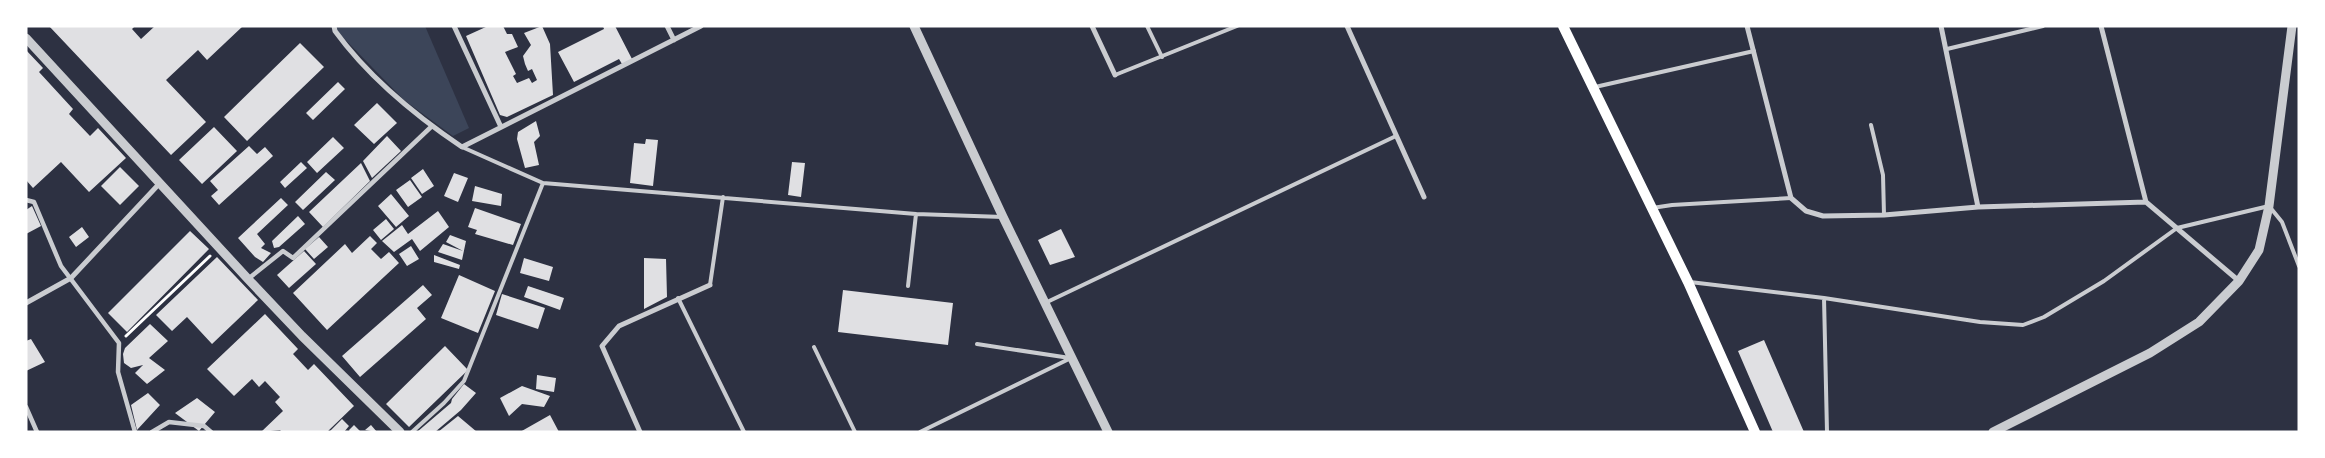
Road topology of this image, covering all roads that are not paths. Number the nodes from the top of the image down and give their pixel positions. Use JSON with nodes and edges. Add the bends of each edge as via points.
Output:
{"nodes":[{"id":1,"x":334,"y":26,"type":"edge"},
{"id":2,"x":454,"y":26,"type":"edge"},
{"id":3,"x":667,"y":26,"type":"edge"},
{"id":4,"x":701,"y":26,"type":"edge"},
{"id":5,"x":914,"y":26,"type":"edge"},
{"id":6,"x":1092,"y":26,"type":"edge"},
{"id":7,"x":1147,"y":26,"type":"edge"},
{"id":8,"x":1237,"y":26,"type":"edge"},
{"id":9,"x":1347,"y":26,"type":"edge"},
{"id":10,"x":1563,"y":26,"type":"edge"},
{"id":11,"x":1747,"y":26,"type":"edge"},
{"id":12,"x":1941,"y":26,"type":"edge"},
{"id":13,"x":2043,"y":26,"type":"edge"},
{"id":14,"x":2101,"y":26,"type":"edge"},
{"id":15,"x":2292,"y":26,"type":"edge"},
{"id":16,"x":26,"y":38,"type":"edge"},
{"id":17,"x":674,"y":40,"type":"junction"},
{"id":18,"x":1947,"y":50,"type":"junction"},
{"id":19,"x":1754,"y":51,"type":"junction"},
{"id":20,"x":1162,"y":57,"type":"junction"},
{"id":21,"x":1115,"y":75,"type":"joint"},
{"id":22,"x":1592,"y":87,"type":"junction"},
{"id":23,"x":1871,"y":125,"type":"dead end"},
{"id":24,"x":432,"y":126,"type":"junction"},
{"id":25,"x":501,"y":127,"type":"junction"},
{"id":26,"x":1396,"y":136,"type":"junction"},
{"id":27,"x":462,"y":146,"type":"junction"},
{"id":28,"x":543,"y":183,"type":"junction"},
{"id":29,"x":160,"y":184,"type":"junction"},
{"id":30,"x":723,"y":197,"type":"junction"},
{"id":31,"x":1424,"y":197,"type":"dead end"},
{"id":32,"x":1792,"y":198,"type":"junction"},
{"id":33,"x":26,"y":200,"type":"edge"},
{"id":34,"x":2146,"y":202,"type":"junction"},
{"id":35,"x":2269,"y":206,"type":"junction"},
{"id":36,"x":1978,"y":207,"type":"junction"},
{"id":37,"x":1652,"y":208,"type":"junction"},
{"id":38,"x":916,"y":214,"type":"junction"},
{"id":39,"x":1884,"y":215,"type":"junction"},
{"id":40,"x":1003,"y":218,"type":"junction"},
{"id":41,"x":2177,"y":228,"type":"junction"},
{"id":42,"x":2299,"y":266,"type":"edge"},
{"id":43,"x":71,"y":278,"type":"junction"},
{"id":44,"x":248,"y":278,"type":"junction"},
{"id":45,"x":2240,"y":281,"type":"junction"},
{"id":46,"x":1688,"y":282,"type":"junction"},
{"id":47,"x":710,"y":285,"type":"joint"},
{"id":48,"x":908,"y":286,"type":"dead end"},
{"id":49,"x":678,"y":298,"type":"junction"},
{"id":50,"x":1824,"y":298,"type":"junction"},
{"id":51,"x":26,"y":303,"type":"edge"},
{"id":52,"x":1045,"y":303,"type":"junction"},
{"id":53,"x":977,"y":344,"type":"dead end"},
{"id":54,"x":814,"y":347,"type":"dead end"},
{"id":55,"x":1072,"y":358,"type":"junction"},
{"id":56,"x":26,"y":407,"type":"edge"},
{"id":57,"x":36,"y":432,"type":"edge"},
{"id":58,"x":134,"y":432,"type":"edge"},
{"id":59,"x":152,"y":432,"type":"edge"},
{"id":60,"x":211,"y":432,"type":"edge"},
{"id":61,"x":400,"y":432,"type":"edge"},
{"id":62,"x":412,"y":432,"type":"edge"},
{"id":63,"x":640,"y":432,"type":"edge"},
{"id":64,"x":744,"y":432,"type":"edge"},
{"id":65,"x":855,"y":432,"type":"edge"},
{"id":66,"x":920,"y":432,"type":"edge"},
{"id":67,"x":1108,"y":432,"type":"edge"},
{"id":68,"x":1755,"y":432,"type":"edge"},
{"id":69,"x":1827,"y":432,"type":"edge"},
{"id":70,"x":1993,"y":432,"type":"edge"}],
"edges":[{"from":1,"to":24,"type":"street","via":[[352,55]]},
{"from":2,"to":25,"type":"street"},
{"from":3,"to":17,"type":"street"},
{"from":4,"to":17,"type":"street"},
{"from":5,"to":40,"type":"street"},
{"from":6,"to":21,"type":"street"},
{"from":7,"to":20,"type":"lane"},
{"from":8,"to":20,"type":"lane"},
{"from":9,"to":26,"type":"street"},
{"from":10,"to":22,"type":"main road"},
{"from":11,"to":19,"type":"street"},
{"from":12,"to":18,"type":"street"},
{"from":13,"to":18,"type":"lane"},
{"from":14,"to":34,"type":"street"},
{"from":15,"to":35,"type":"street"},
{"from":16,"to":29,"type":"street"},
{"from":17,"to":25,"type":"street"},
{"from":18,"to":36,"type":"street"},
{"from":19,"to":22,"type":"lane"},
{"from":19,"to":32,"type":"street"},
{"from":20,"to":21,"type":"lane"},
{"from":22,"to":37,"type":"main road"},
{"from":23,"to":39,"type":"lane","via":[[1883,175]]},
{"from":24,"to":27,"type":"street"},
{"from":24,"to":44,"type":"street","via":[[293,258],[283,251]]},
{"from":25,"to":27,"type":"street"},
{"from":26,"to":31,"type":"street"},
{"from":26,"to":52,"type":"lane"},
{"from":27,"to":28,"type":"lane"},
{"from":28,"to":30,"type":"lane"},
{"from":28,"to":62,"type":"lane","via":[[464,381]]},
{"from":29,"to":43,"type":"street"},
{"from":29,"to":44,"type":"street"},
{"from":30,"to":38,"type":"lane"},
{"from":30,"to":47,"type":"lane"},
{"from":32,"to":37,"type":"lane"},
{"from":32,"to":39,"type":"street","via":[[1806,210],[1823,216]]},
{"from":33,"to":43,"type":"street","via":[[34,202],[62,266]]},
{"from":34,"to":36,"type":"street"},
{"from":34,"to":41,"type":"street"},
{"from":35,"to":41,"type":"lane"},
{"from":35,"to":42,"type":"lane","via":[[2282,222]]},
{"from":35,"to":45,"type":"street","via":[[2259,250]]},
{"from":36,"to":39,"type":"street"},
{"from":37,"to":46,"type":"main road"},
{"from":38,"to":40,"type":"lane"},
{"from":38,"to":48,"type":"lane"},
{"from":40,"to":52,"type":"street"},
{"from":41,"to":45,"type":"street"},
{"from":41,"to":50,"type":"lane","via":[[2104,281],[2023,325],[1980,322]]},
{"from":43,"to":51,"type":"street"},
{"from":43,"to":58,"type":"street","via":[[118,343],[118,372]]},
{"from":44,"to":61,"type":"street"},
{"from":45,"to":70,"type":"street","via":[[2199,322],[2150,353]]},
{"from":46,"to":50,"type":"lane"},
{"from":46,"to":68,"type":"main road"},
{"from":47,"to":49,"type":"street"},
{"from":49,"to":63,"type":"street","via":[[619,326],[602,346]]},
{"from":49,"to":64,"type":"lane"},
{"from":50,"to":69,"type":"lane"},
{"from":52,"to":55,"type":"street"},
{"from":53,"to":55,"type":"lane"},
{"from":54,"to":65,"type":"lane"},
{"from":55,"to":66,"type":"lane"},
{"from":55,"to":67,"type":"street"},
{"from":56,"to":57,"type":"street"},
{"from":59,"to":60,"type":"street","via":[[169,422],[204,426]]}]}
